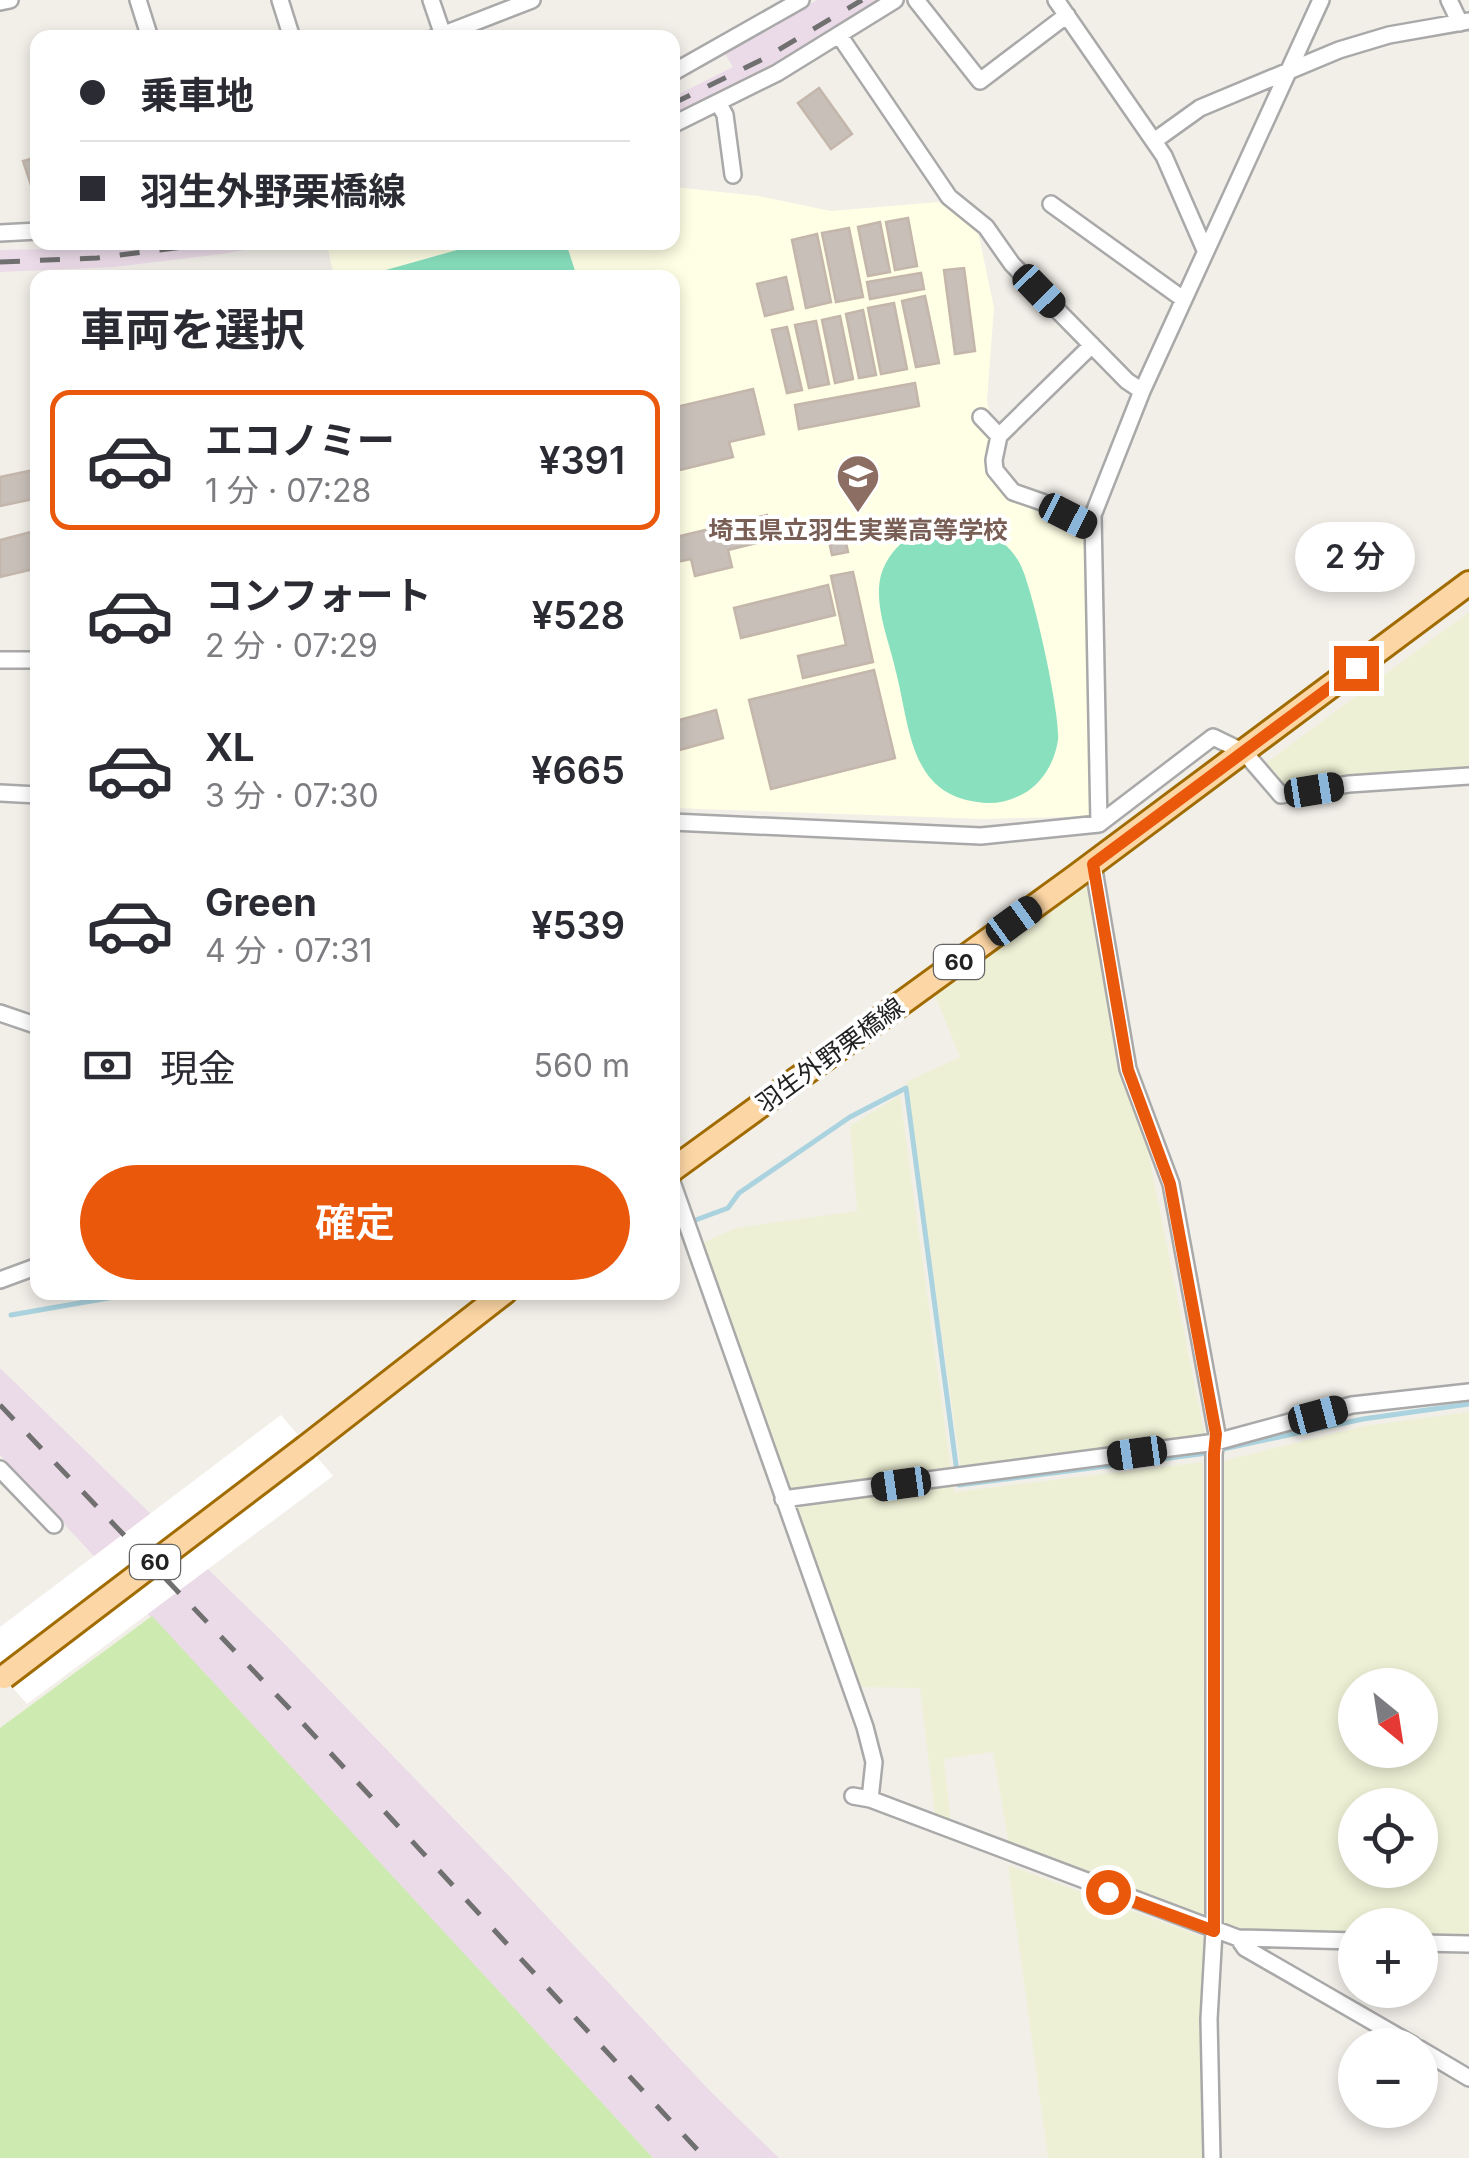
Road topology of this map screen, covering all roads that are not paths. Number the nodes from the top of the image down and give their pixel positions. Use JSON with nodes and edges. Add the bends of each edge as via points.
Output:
{"nodes":[{"id":1,"x":10,"y":0,"type":"edge"},
{"id":2,"x":138,"y":0,"type":"edge"},
{"id":3,"x":280,"y":0,"type":"edge"},
{"id":4,"x":431,"y":0,"type":"edge"},
{"id":5,"x":532,"y":0,"type":"edge"},
{"id":6,"x":801,"y":0,"type":"edge"},
{"id":7,"x":895,"y":0,"type":"edge"},
{"id":8,"x":916,"y":0,"type":"edge"},
{"id":9,"x":1056,"y":0,"type":"edge"},
{"id":10,"x":1320,"y":0,"type":"edge"},
{"id":11,"x":1449,"y":0,"type":"edge"},
{"id":12,"x":0,"y":2,"type":"edge"},
{"id":13,"x":1067,"y":15,"type":"junction"},
{"id":14,"x":1464,"y":22,"type":"edge"},
{"id":15,"x":147,"y":30,"type":"edge"},
{"id":16,"x":289,"y":30,"type":"edge"},
{"id":17,"x":438,"y":30,"type":"edge"},
{"id":18,"x":455,"y":30,"type":"edge"},
{"id":19,"x":839,"y":36,"type":"junction"},
{"id":20,"x":680,"y":68,"type":"edge"},
{"id":21,"x":1288,"y":72,"type":"junction"},
{"id":22,"x":719,"y":104,"type":"junction"},
{"id":23,"x":680,"y":121,"type":"edge"},
{"id":24,"x":1154,"y":142,"type":"junction"},
{"id":25,"x":733,"y":175,"type":"dead end"},
{"id":26,"x":1052,"y":204,"type":"dead end"},
{"id":27,"x":30,"y":231,"type":"edge"},
{"id":28,"x":0,"y":233,"type":"edge"},
{"id":29,"x":1206,"y":250,"type":"junction"},
{"id":30,"x":1183,"y":299,"type":"junction"},
{"id":31,"x":1092,"y":345,"type":"junction"},
{"id":32,"x":1142,"y":391,"type":"junction"},
{"id":33,"x":980,"y":417,"type":"dead end"},
{"id":34,"x":999,"y":436,"type":"junction"},
{"id":35,"x":1093,"y":529,"type":"junction"},
{"id":36,"x":1469,"y":583,"type":"edge"},
{"id":37,"x":0,"y":660,"type":"edge"},
{"id":38,"x":30,"y":660,"type":"edge"},
{"id":39,"x":1244,"y":752,"type":"junction"},
{"id":40,"x":1469,"y":776,"type":"edge"},
{"id":41,"x":0,"y":793,"type":"edge"},
{"id":42,"x":30,"y":795,"type":"edge"},
{"id":43,"x":680,"y":822,"type":"edge"},
{"id":44,"x":1099,"y":824,"type":"junction"},
{"id":45,"x":1093,"y":864,"type":"junction"},
{"id":46,"x":0,"y":1013,"type":"edge"},
{"id":47,"x":30,"y":1023,"type":"edge"},
{"id":48,"x":680,"y":1164,"type":"edge"},
{"id":49,"x":680,"y":1205,"type":"edge"},
{"id":50,"x":30,"y":1269,"type":"edge"},
{"id":51,"x":0,"y":1280,"type":"edge"},
{"id":52,"x":496,"y":1300,"type":"edge"},
{"id":53,"x":1469,"y":1392,"type":"edge"},
{"id":54,"x":1216,"y":1442,"type":"junction"},
{"id":55,"x":0,"y":1469,"type":"edge"},
{"id":56,"x":783,"y":1499,"type":"junction"},
{"id":57,"x":54,"y":1526,"type":"dead end"},
{"id":58,"x":2,"y":1679,"type":"edge"},
{"id":59,"x":853,"y":1796,"type":"dead end"},
{"id":60,"x":870,"y":1800,"type":"junction"},
{"id":61,"x":1214,"y":1931,"type":"junction"},
{"id":62,"x":1238,"y":1938,"type":"junction"},
{"id":63,"x":1338,"y":1941,"type":"edge"},
{"id":64,"x":1438,"y":1943,"type":"edge"},
{"id":65,"x":1469,"y":1944,"type":"edge"},
{"id":66,"x":1383,"y":2028,"type":"edge"},
{"id":67,"x":1438,"y":2060,"type":"edge"},
{"id":68,"x":1469,"y":2078,"type":"edge"},
{"id":69,"x":1212,"y":2158,"type":"edge"}],
"edges":[{"from":1,"to":12,"type":"street"},
{"from":2,"to":15,"type":"street"},
{"from":3,"to":16,"type":"street"},
{"from":4,"to":17,"type":"street"},
{"from":5,"to":18,"type":"street"},
{"from":6,"to":20,"type":"street"},
{"from":7,"to":19,"type":"street"},
{"from":8,"to":13,"type":"street","via":[[980,81]]},
{"from":9,"to":13,"type":"street"},
{"from":10,"to":21,"type":"street"},
{"from":11,"to":14,"type":"street"},
{"from":13,"to":24,"type":"street"},
{"from":14,"to":21,"type":"street","via":[[1389,35]]},
{"from":19,"to":22,"type":"street"},
{"from":19,"to":31,"type":"street","via":[[949,197],[986,227],[1012,264]]},
{"from":21,"to":24,"type":"street","via":[[1200,108]]},
{"from":21,"to":29,"type":"street"},
{"from":22,"to":23,"type":"street"},
{"from":22,"to":25,"type":"street"},
{"from":24,"to":29,"type":"street"},
{"from":26,"to":30,"type":"street"},
{"from":27,"to":28,"type":"street"},
{"from":29,"to":30,"type":"street"},
{"from":30,"to":32,"type":"street"},
{"from":31,"to":32,"type":"street"},
{"from":31,"to":34,"type":"street"},
{"from":32,"to":35,"type":"street"},
{"from":33,"to":34,"type":"street"},
{"from":34,"to":35,"type":"street","via":[[995,470],[1013,492]]},
{"from":35,"to":44,"type":"street"},
{"from":36,"to":39,"type":"main road","name":"羽生外野栗橋線","number":"60"},
{"from":37,"to":38,"type":"street"},
{"from":39,"to":40,"type":"street","via":[[1280,795]]},
{"from":39,"to":44,"type":"street","via":[[1213,737]]},
{"from":39,"to":45,"type":"main road","name":"羽生外野栗橋線","number":"60"},
{"from":41,"to":42,"type":"street"},
{"from":43,"to":44,"type":"street","via":[[981,836]]},
{"from":45,"to":48,"type":"main road","name":"羽生外野栗橋線","number":"60"},
{"from":45,"to":54,"type":"street","via":[[1128,1070],[1170,1184]]},
{"from":46,"to":47,"type":"street"},
{"from":49,"to":56,"type":"street"},
{"from":50,"to":51,"type":"street"},
{"from":52,"to":58,"type":"main road","number":"60","bridge":true},
{"from":53,"to":54,"type":"street","via":[[1352,1406]]},
{"from":54,"to":56,"type":"street"},
{"from":54,"to":61,"type":"street"},
{"from":55,"to":57,"type":"street"},
{"from":56,"to":60,"type":"street","via":[[865,1727],[874,1762]]},
{"from":59,"to":60,"type":"street"},
{"from":60,"to":61,"type":"street"},
{"from":61,"to":62,"type":"street"},
{"from":61,"to":69,"type":"street"},
{"from":62,"to":63,"type":"street"},
{"from":62,"to":66,"type":"street"},
{"from":64,"to":65,"type":"street"},
{"from":67,"to":68,"type":"street"}]}
